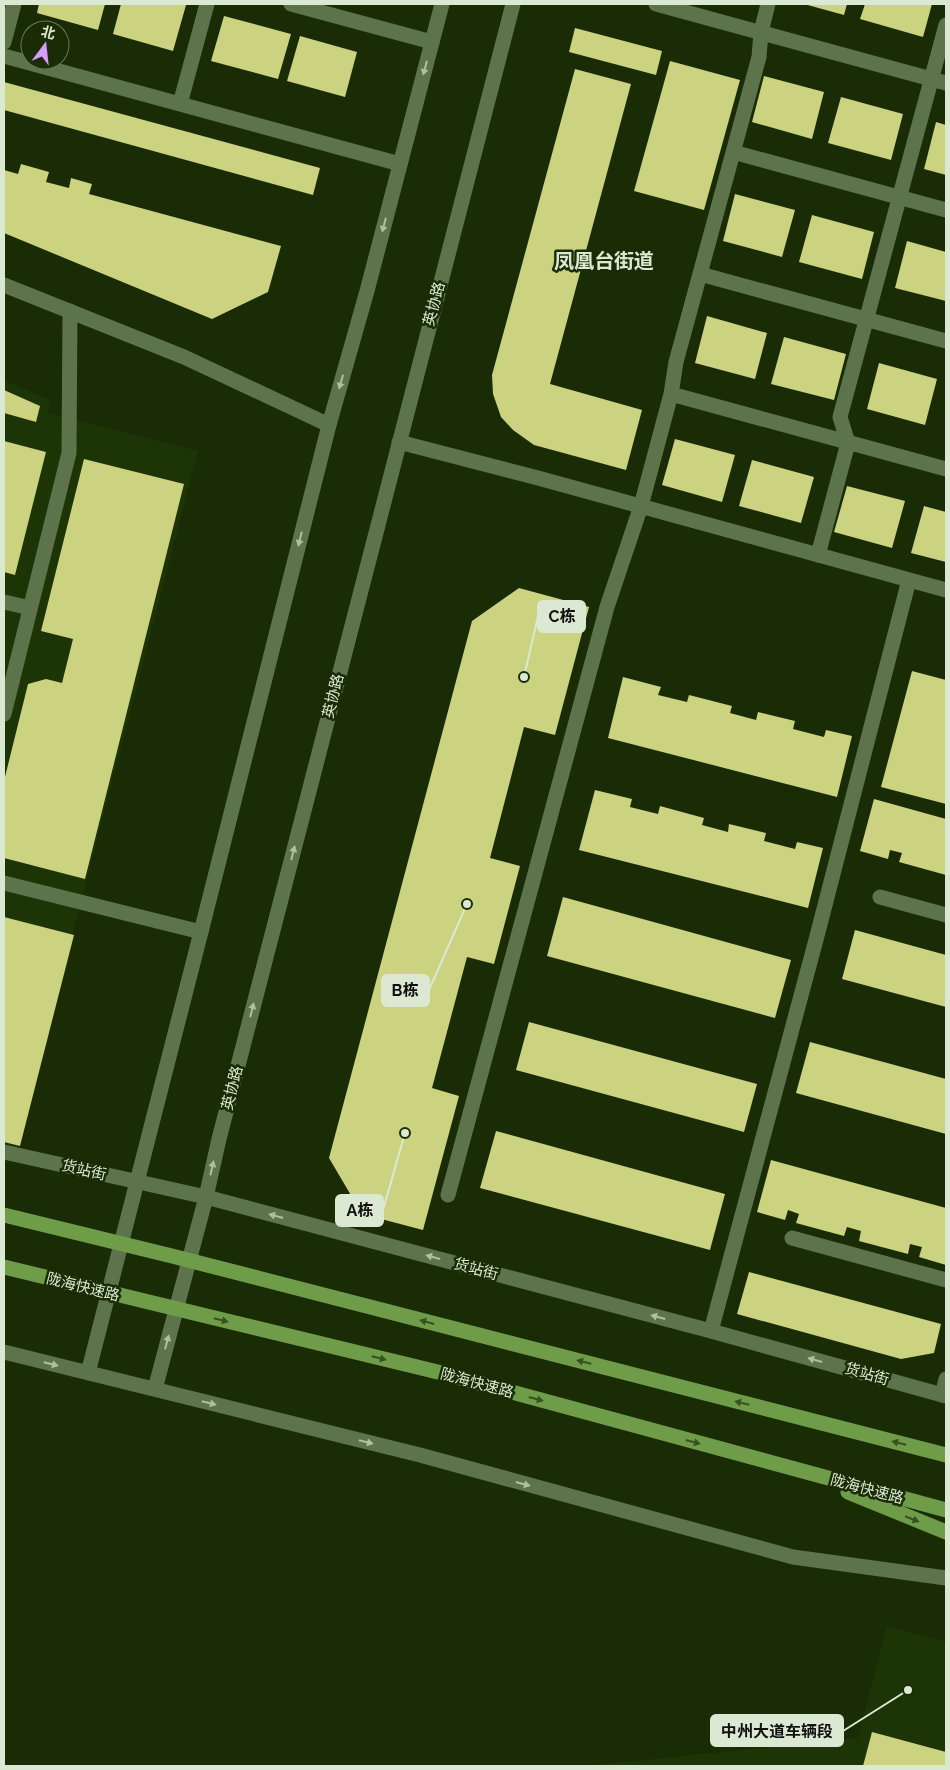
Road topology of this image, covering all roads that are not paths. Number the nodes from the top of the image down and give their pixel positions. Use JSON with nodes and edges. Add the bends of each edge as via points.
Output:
{"nodes":[{"id":1,"x":14,"y":4,"type":"edge"},
{"id":2,"x":207,"y":4,"type":"edge"},
{"id":3,"x":291,"y":4,"type":"edge"},
{"id":4,"x":442,"y":4,"type":"edge"},
{"id":5,"x":514,"y":4,"type":"edge"},
{"id":6,"x":656,"y":4,"type":"edge"},
{"id":7,"x":768,"y":4,"type":"edge"},
{"id":8,"x":946,"y":25,"type":"edge"},
{"id":9,"x":761,"y":32,"type":"junction"},
{"id":10,"x":4,"y":42,"type":"edge"},
{"id":11,"x":432,"y":42,"type":"junction"},
{"id":12,"x":4,"y":56,"type":"edge"},
{"id":13,"x":939,"y":81,"type":"edge"},
{"id":14,"x":180,"y":104,"type":"junction"},
{"id":15,"x":733,"y":152,"type":"junction"},
{"id":16,"x":400,"y":164,"type":"junction"},
{"id":17,"x":900,"y":197,"type":"junction"},
{"id":18,"x":946,"y":210,"type":"edge"},
{"id":19,"x":700,"y":274,"type":"junction"},
{"id":20,"x":4,"y":285,"type":"edge"},
{"id":21,"x":70,"y":311,"type":"junction"},
{"id":22,"x":866,"y":319,"type":"junction"},
{"id":23,"x":946,"y":341,"type":"edge"},
{"id":24,"x":672,"y":394,"type":"junction"},
{"id":25,"x":329,"y":425,"type":"junction"},
{"id":26,"x":398,"y":442,"type":"junction"},
{"id":27,"x":848,"y":443,"type":"junction"},
{"id":28,"x":946,"y":469,"type":"edge"},
{"id":29,"x":641,"y":506,"type":"junction"},
{"id":30,"x":818,"y":555,"type":"junction"},
{"id":31,"x":909,"y":580,"type":"junction"},
{"id":32,"x":946,"y":590,"type":"edge"},
{"id":33,"x":4,"y":602,"type":"edge"},
{"id":34,"x":30,"y":608,"type":"junction"},
{"id":35,"x":4,"y":714,"type":"edge"},
{"id":36,"x":4,"y":883,"type":"edge"},
{"id":37,"x":880,"y":896,"type":"dead end"},
{"id":38,"x":946,"y":915,"type":"edge"},
{"id":39,"x":201,"y":932,"type":"junction"},
{"id":40,"x":4,"y":1152,"type":"edge"},
{"id":41,"x":136,"y":1182,"type":"junction"},
{"id":42,"x":448,"y":1194,"type":"dead end"},
{"id":43,"x":206,"y":1197,"type":"junction"},
{"id":44,"x":4,"y":1215,"type":"edge"},
{"id":45,"x":792,"y":1238,"type":"dead end"},
{"id":46,"x":4,"y":1267,"type":"edge"},
{"id":47,"x":946,"y":1280,"type":"edge"},
{"id":48,"x":711,"y":1331,"type":"junction"},
{"id":49,"x":4,"y":1352,"type":"edge"},
{"id":50,"x":88,"y":1373,"type":"junction"},
{"id":51,"x":946,"y":1379,"type":"edge"},
{"id":52,"x":155,"y":1389,"type":"junction"},
{"id":53,"x":944,"y":1396,"type":"edge"},
{"id":54,"x":946,"y":1455,"type":"edge"},
{"id":55,"x":786,"y":1467,"type":"junction"},
{"id":56,"x":946,"y":1510,"type":"edge"},
{"id":57,"x":946,"y":1532,"type":"edge"},
{"id":58,"x":946,"y":1578,"type":"edge"}],
"edges":[{"from":1,"to":10,"type":"street"},
{"from":2,"to":14,"type":"street"},
{"from":3,"to":11,"type":"street"},
{"from":4,"to":11,"type":"street"},
{"from":5,"to":26,"type":"street","name":"英协路"},
{"from":6,"to":9,"type":"street"},
{"from":7,"to":9,"type":"street"},
{"from":8,"to":13,"type":"street"},
{"from":9,"to":13,"type":"street"},
{"from":9,"to":15,"type":"street","via":[[759,57]]},
{"from":11,"to":16,"type":"street","one_way":true},
{"from":12,"to":14,"type":"street"},
{"from":13,"to":17,"type":"street"},
{"from":14,"to":16,"type":"street"},
{"from":15,"to":17,"type":"street"},
{"from":15,"to":19,"type":"street"},
{"from":16,"to":25,"type":"street","one_way":true},
{"from":17,"to":18,"type":"street"},
{"from":17,"to":22,"type":"street"},
{"from":19,"to":22,"type":"street"},
{"from":19,"to":24,"type":"street","via":[[676,362]]},
{"from":20,"to":21,"type":"street"},
{"from":21,"to":25,"type":"street","via":[[184,357]]},
{"from":21,"to":34,"type":"street","via":[[69,452]]},
{"from":22,"to":23,"type":"street"},
{"from":22,"to":27,"type":"street","via":[[840,418]]},
{"from":24,"to":27,"type":"street"},
{"from":24,"to":29,"type":"street"},
{"from":25,"to":39,"type":"street","one_way":true},
{"from":26,"to":29,"type":"street"},
{"from":43,"to":26,"type":"street","name":"英协路","one_way":true},
{"from":27,"to":28,"type":"street"},
{"from":27,"to":30,"type":"street"},
{"from":29,"to":30,"type":"street"},
{"from":29,"to":42,"type":"street","via":[[607,607]]},
{"from":30,"to":31,"type":"street"},
{"from":31,"to":32,"type":"street"},
{"from":31,"to":48,"type":"street"},
{"from":33,"to":34,"type":"street"},
{"from":34,"to":35,"type":"street"},
{"from":36,"to":39,"type":"street"},
{"from":37,"to":38,"type":"street"},
{"from":39,"to":41,"type":"street"},
{"from":40,"to":41,"type":"street","name":"货站街"},
{"from":41,"to":43,"type":"street","name":"货站街"},
{"from":41,"to":50,"type":"street"},
{"from":48,"to":43,"type":"street","name":"货站街","one_way":true},
{"from":52,"to":43,"type":"street","name":"英协路","one_way":true},
{"from":54,"to":44,"type":"highway","one_way":true},
{"from":45,"to":47,"type":"street"},
{"from":46,"to":55,"type":"highway","name":"陇海快速路","one_way":true,"via":[[442,1374]]},
{"from":53,"to":48,"type":"street","name":"货站街","one_way":true},
{"from":49,"to":50,"type":"street","one_way":true},
{"from":50,"to":52,"type":"street"},
{"from":51,"to":53,"type":"street"},
{"from":52,"to":58,"type":"street","one_way":true,"via":[[420,1455],[793,1557]]},
{"from":55,"to":56,"type":"highway","name":"陇海快速路"},
{"from":55,"to":57,"type":"highway","one_way":true}]}
